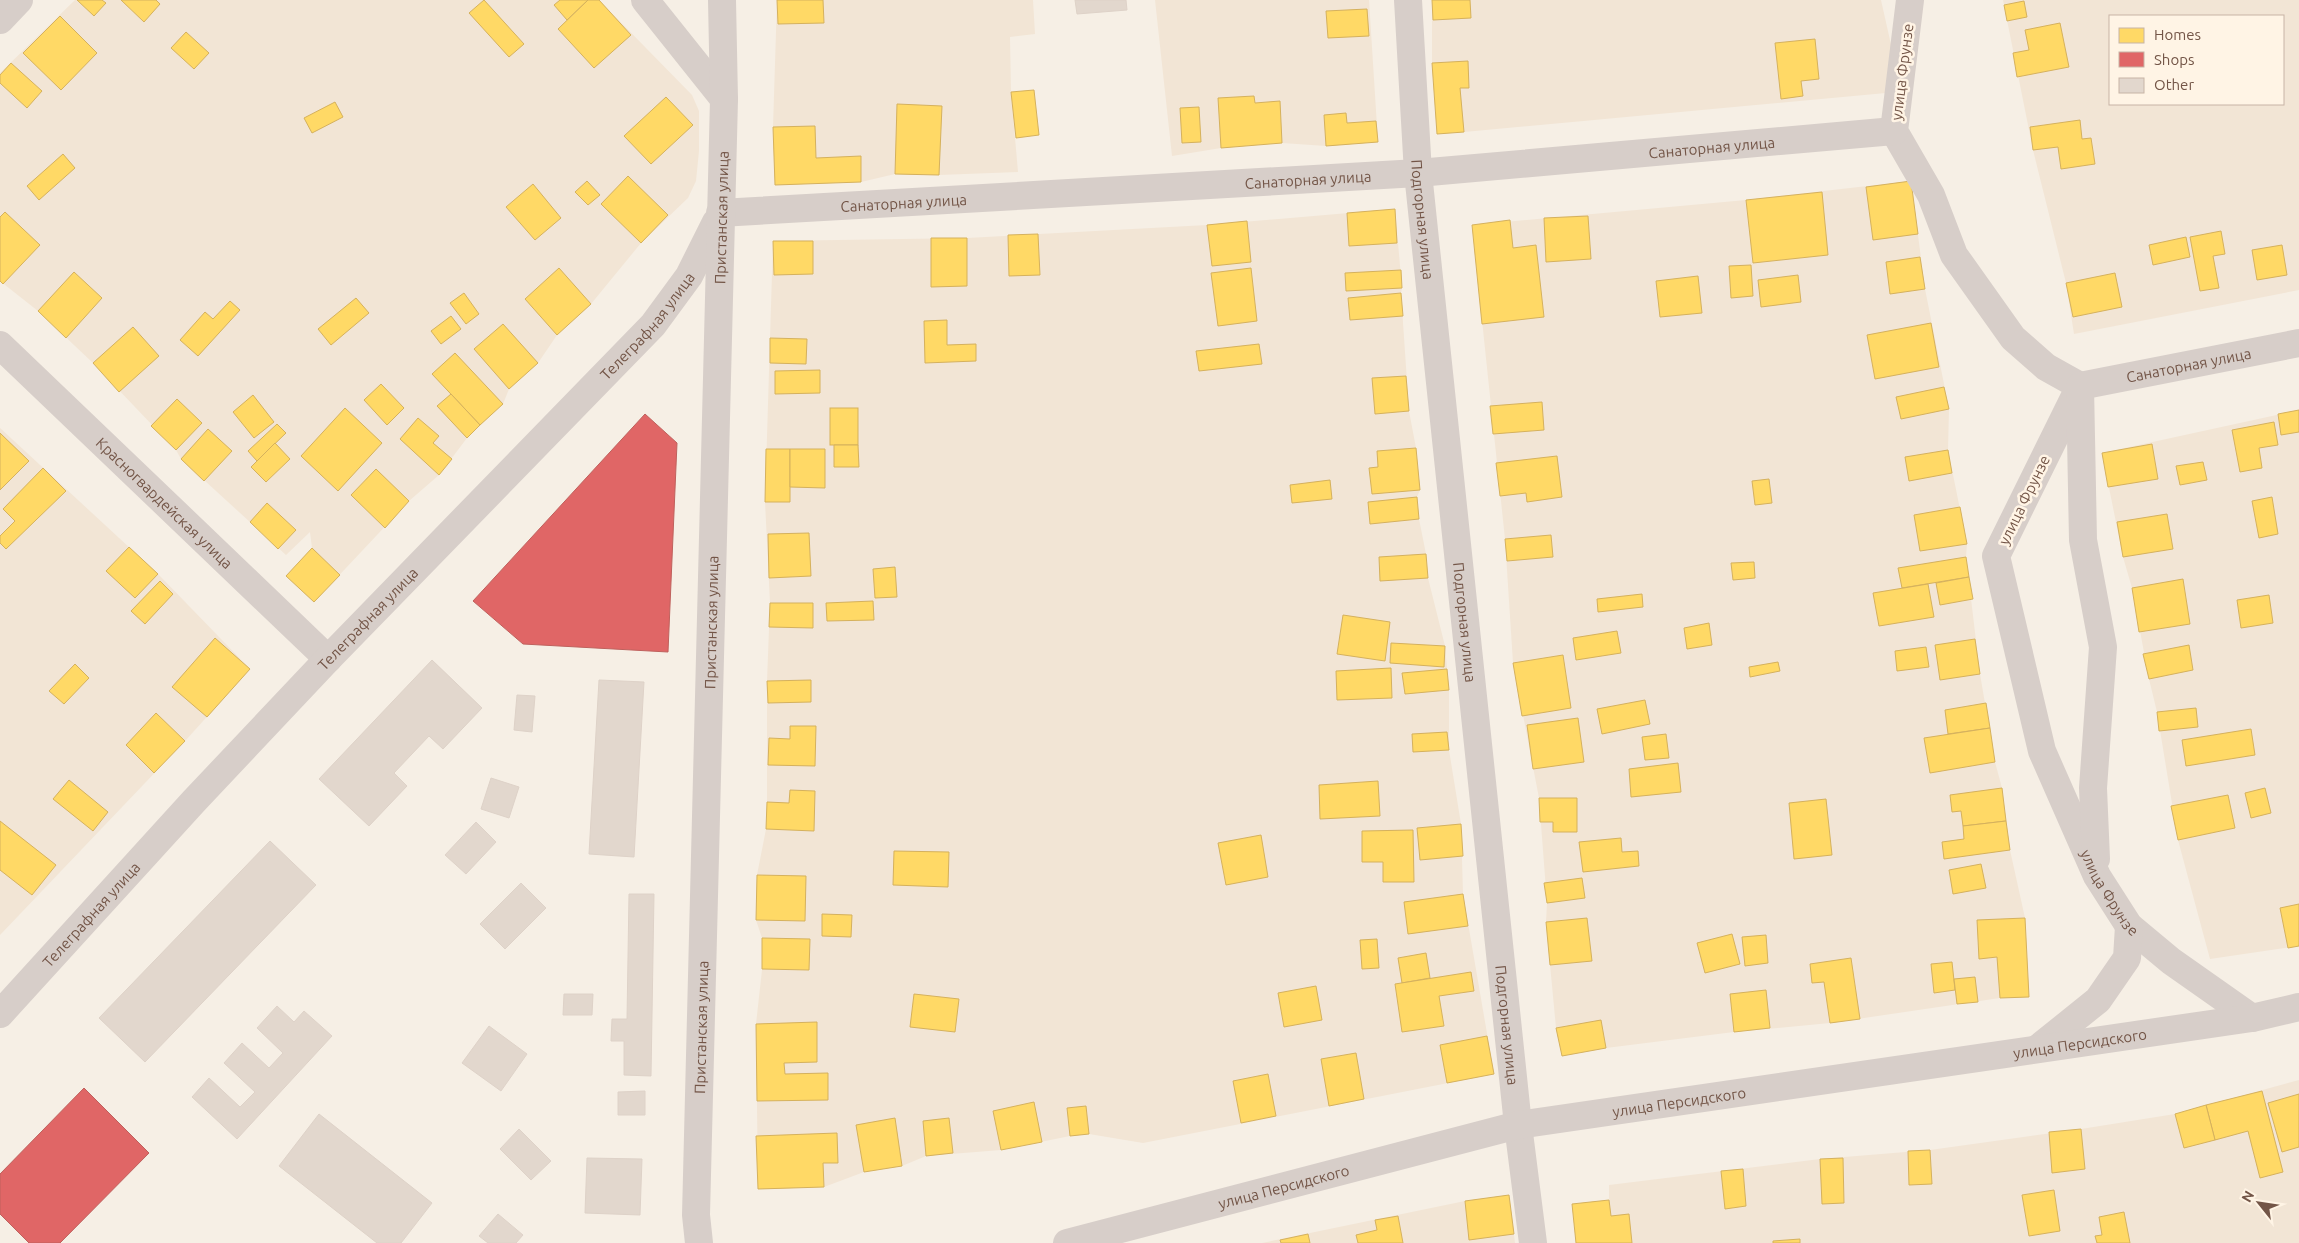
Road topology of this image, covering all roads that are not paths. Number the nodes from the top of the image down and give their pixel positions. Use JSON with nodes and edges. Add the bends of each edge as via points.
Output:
{"nodes":[{"id":1,"x":19,"y":0,"type":"edge"},
{"id":2,"x":645,"y":0,"type":"edge"},
{"id":3,"x":722,"y":0,"type":"edge"},
{"id":4,"x":1408,"y":0,"type":"edge"},
{"id":5,"x":1910,"y":0,"type":"edge"},
{"id":6,"x":0,"y":20,"type":"edge"},
{"id":7,"x":724,"y":99,"type":"junction"},
{"id":8,"x":1894,"y":131,"type":"junction"},
{"id":9,"x":1418,"y":173,"type":"junction"},
{"id":10,"x":720,"y":214,"type":"junction"},
{"id":11,"x":2299,"y":343,"type":"edge"},
{"id":12,"x":0,"y":345,"type":"edge"},
{"id":13,"x":2080,"y":386,"type":"junction"},
{"id":14,"x":328,"y":659,"type":"junction"},
{"id":15,"x":2097,"y":876,"type":"junction"},
{"id":16,"x":2129,"y":926,"type":"junction"},
{"id":17,"x":2299,"y":1007,"type":"edge"},
{"id":18,"x":0,"y":1014,"type":"edge"},
{"id":19,"x":2252,"y":1018,"type":"junction"},
{"id":20,"x":2037,"y":1050,"type":"junction"},
{"id":21,"x":1518,"y":1125,"type":"junction"},
{"id":22,"x":1108,"y":1238,"type":"edge"},
{"id":23,"x":699,"y":1243,"type":"edge"},
{"id":24,"x":1068,"y":1243,"type":"edge"},
{"id":25,"x":1533,"y":1243,"type":"edge"}],
"edges":[{"from":1,"to":6,"type":"street"},
{"from":2,"to":7,"type":"street"},
{"from":3,"to":7,"type":"street","name":"Пристанская улица"},
{"from":4,"to":9,"type":"street","name":"Подгорная улица"},
{"from":5,"to":8,"type":"street","name":"улица Фрунзе"},
{"from":7,"to":10,"type":"street","name":"Пристанская улица"},
{"from":8,"to":9,"type":"street","name":"Санаторная улица"},
{"from":8,"to":13,"type":"street","name":"улица Фрунзе","via":[[1931,195],[1954,255],[2013,338],[2046,367]]},
{"from":9,"to":10,"type":"street","name":"Санаторная улица"},
{"from":9,"to":21,"type":"street","name":"Подгорная улица"},
{"from":10,"to":14,"type":"street","name":"Телеграфная улица","via":[[689,276],[653,325]]},
{"from":10,"to":23,"type":"street","name":"Пристанская улица","via":[[696,1215]]},
{"from":11,"to":13,"type":"street","name":"Санаторная улица"},
{"from":12,"to":14,"type":"street","name":"Красногвардейская улица"},
{"from":13,"to":15,"type":"street","via":[[2083,540],[2103,647],[2092,788]]},
{"from":13,"to":15,"type":"street","name":"улица Фрунзе","via":[[1996,556],[2042,751]]},
{"from":14,"to":18,"type":"street","name":"Телеграфная улица"},
{"from":15,"to":16,"type":"street","name":"улица Фрунзе"},
{"from":16,"to":19,"type":"street","name":"улица Фрунзе","via":[[2171,961]]},
{"from":16,"to":20,"type":"street","via":[[2127,958],[2098,1000]]},
{"from":17,"to":19,"type":"street","name":"улица Персидского"},
{"from":19,"to":20,"type":"street","name":"улица Персидского"},
{"from":20,"to":21,"type":"street","name":"улица Персидского"},
{"from":21,"to":22,"type":"street","name":"улица Персидского"},
{"from":21,"to":25,"type":"street","name":"Подгорная улица"},
{"from":22,"to":24,"type":"street","name":"улица Персидского"}]}
